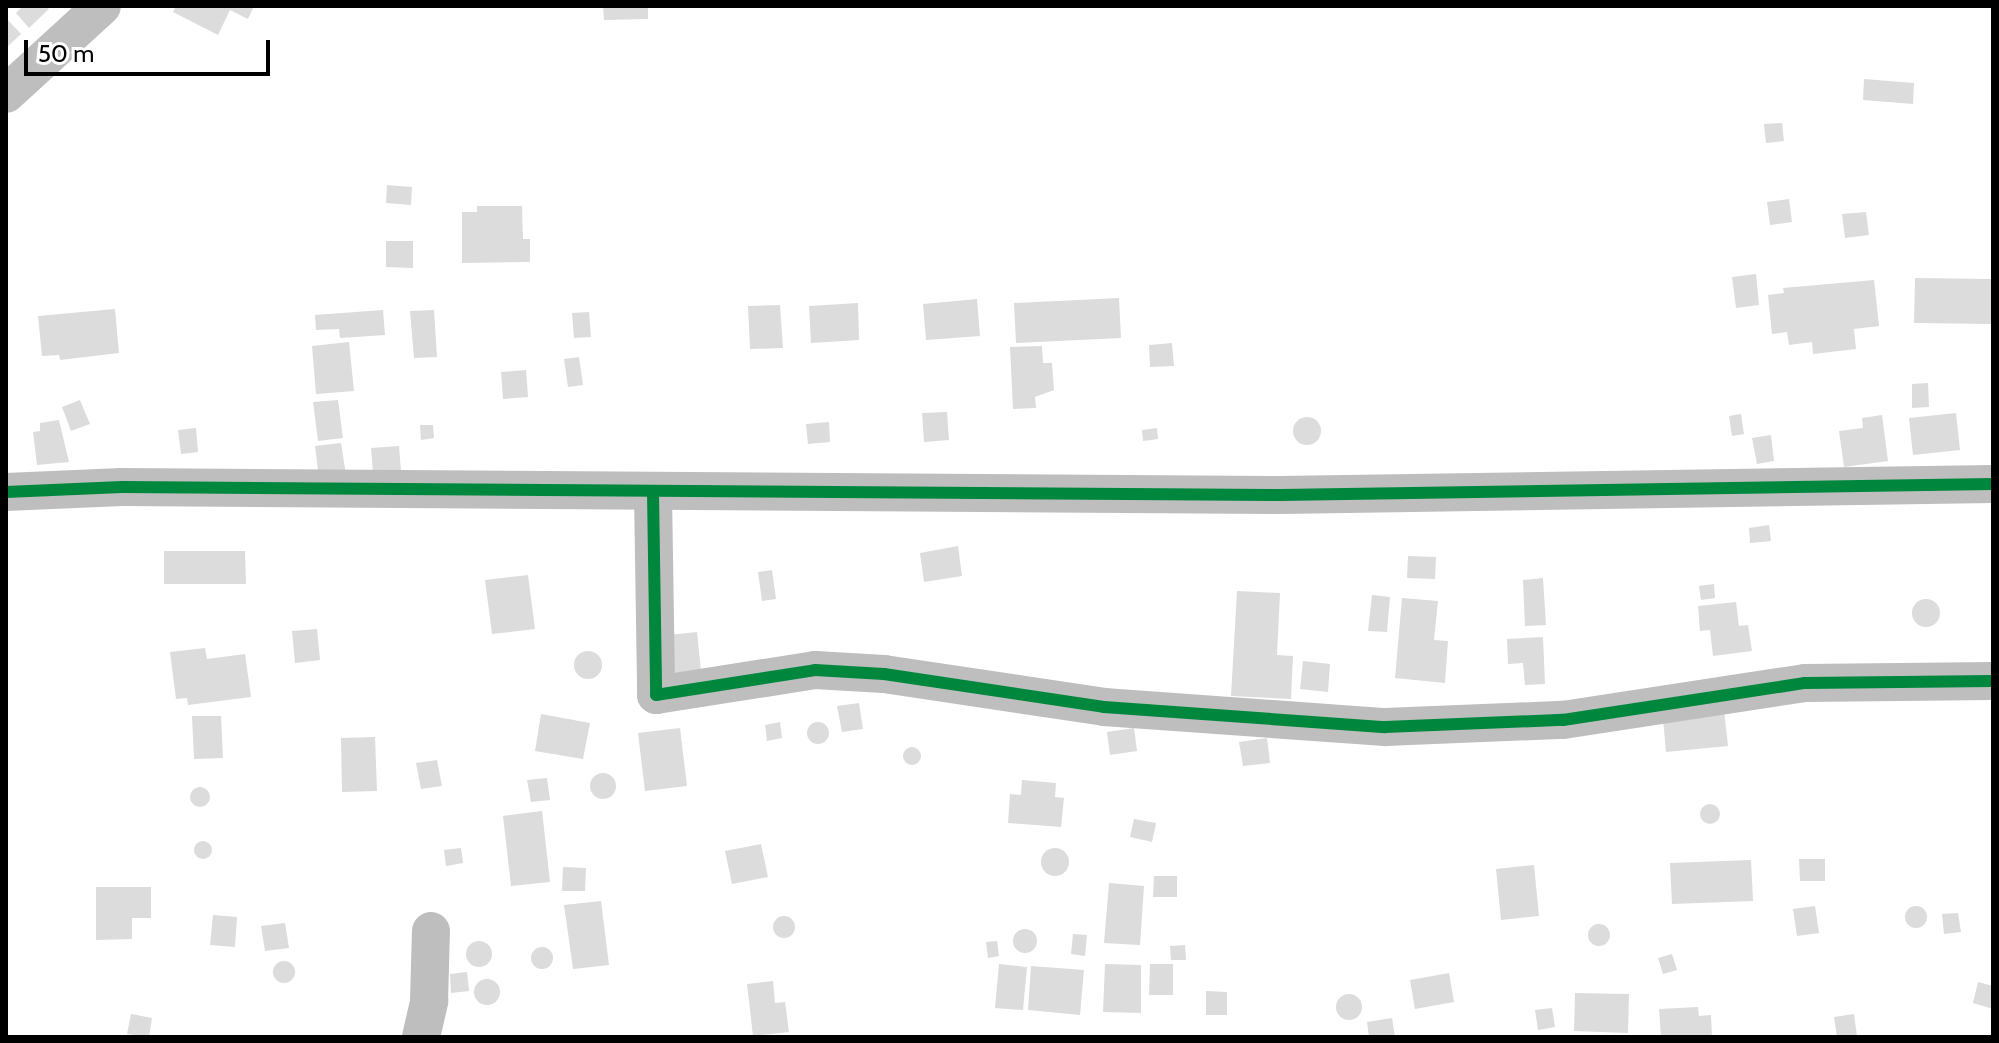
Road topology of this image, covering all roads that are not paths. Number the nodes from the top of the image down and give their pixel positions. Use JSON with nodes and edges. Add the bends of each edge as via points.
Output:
{"nodes":[{"id":1,"x":102,"y":6,"type":"edge"},
{"id":2,"x":6,"y":94,"type":"edge"},
{"id":3,"x":1993,"y":484,"type":"edge"},
{"id":4,"x":6,"y":492,"type":"edge"},
{"id":5,"x":653,"y":493,"type":"junction"},
{"id":6,"x":1993,"y":681,"type":"edge"},
{"id":7,"x":431,"y":931,"type":"dead end"},
{"id":8,"x":421,"y":1037,"type":"edge"}],
"edges":[{"from":1,"to":2,"type":"street"},
{"from":3,"to":5,"type":"street","via":[[1280,495]]},
{"from":4,"to":5,"type":"street","via":[[122,487]]},
{"from":5,"to":6,"type":"street","via":[[656,695],[815,670],[884,674],[1104,707],[1385,727],[1563,720],[1805,683]]},
{"from":7,"to":8,"type":"street","via":[[429,1001]]}]}
